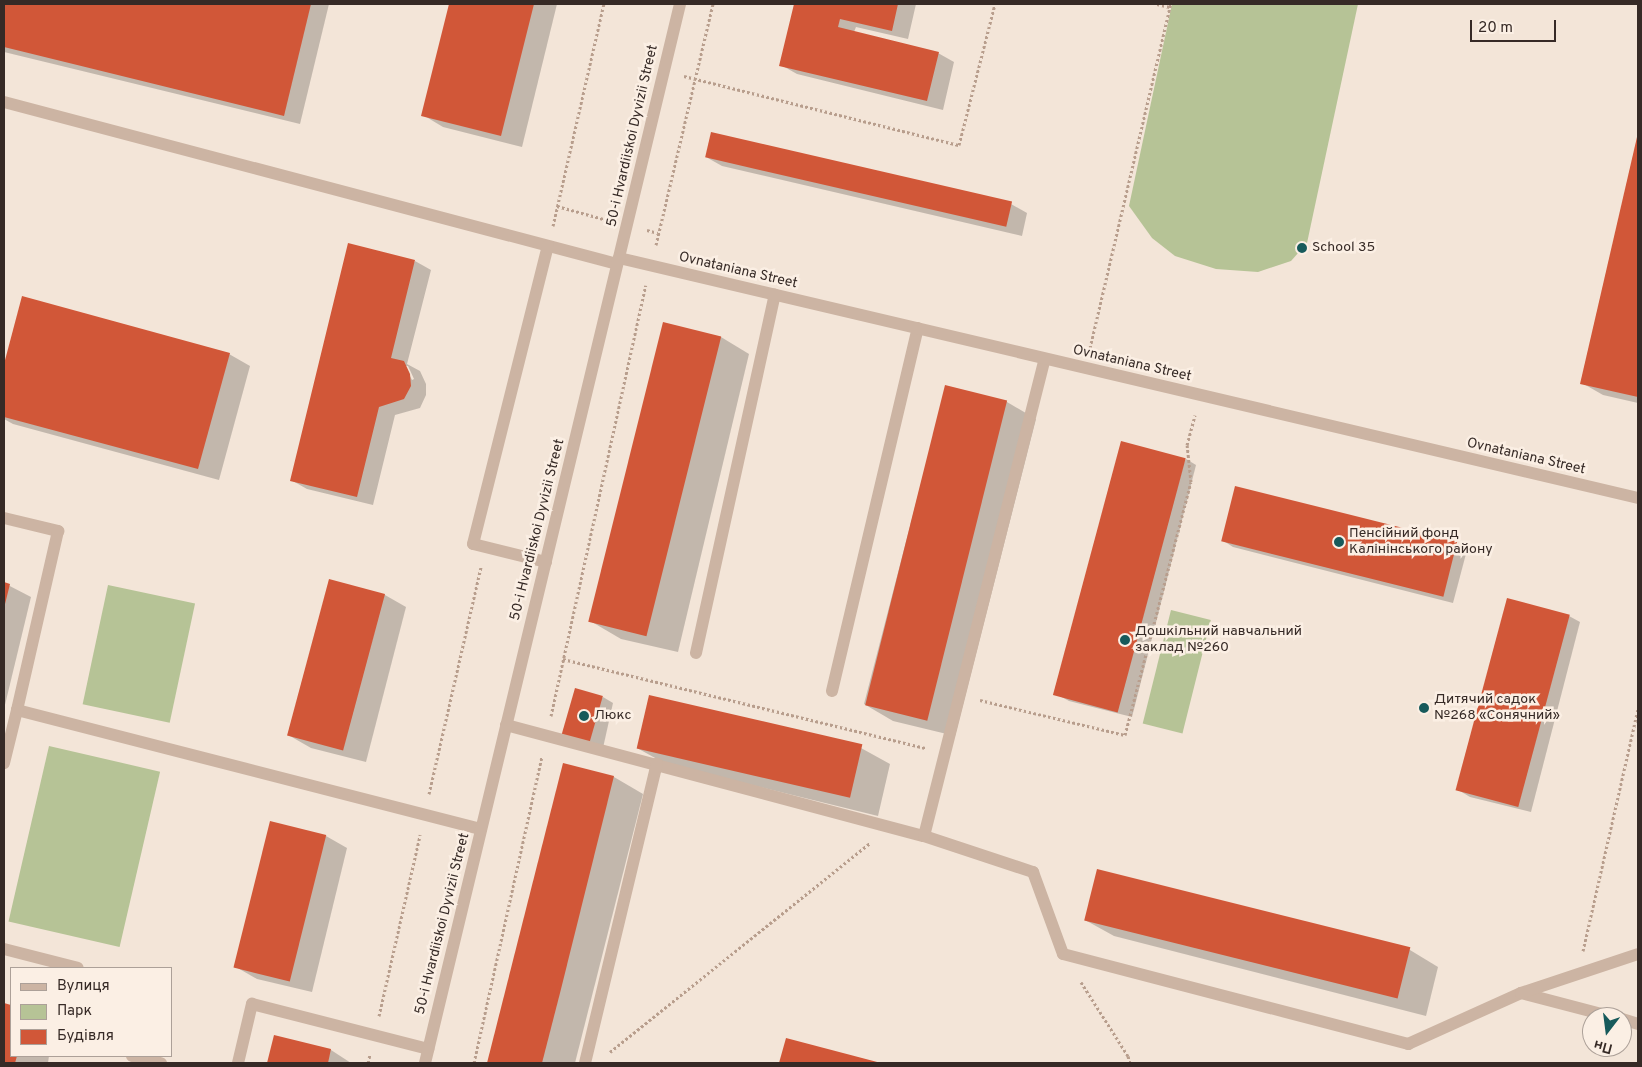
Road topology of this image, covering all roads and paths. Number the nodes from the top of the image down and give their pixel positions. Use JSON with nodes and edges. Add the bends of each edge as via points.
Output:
{"nodes":[{"id":1,"x":604,"y":4,"type":"edge"},
{"id":2,"x":680,"y":4,"type":"edge"},
{"id":3,"x":713,"y":4,"type":"edge"},
{"id":4,"x":995,"y":4,"type":"edge"},
{"id":5,"x":1157,"y":4,"type":"edge"},
{"id":6,"x":1170,"y":5,"type":"edge"},
{"id":7,"x":664,"y":71,"type":"junction"},
{"id":8,"x":695,"y":79,"type":"junction"},
{"id":9,"x":4,"y":102,"type":"edge"},
{"id":10,"x":548,"y":246,"type":"junction"},
{"id":11,"x":618,"y":261,"type":"junction"},
{"id":12,"x":651,"y":266,"type":"junction"},
{"id":13,"x":775,"y":295,"type":"junction"},
{"id":14,"x":918,"y":328,"type":"junction"},
{"id":15,"x":1045,"y":358,"type":"junction"},
{"id":16,"x":1085,"y":368,"type":"junction"},
{"id":17,"x":1200,"y":395,"type":"junction"},
{"id":18,"x":1638,"y":498,"type":"edge"},
{"id":19,"x":4,"y":518,"type":"edge"},
{"id":20,"x":546,"y":562,"type":"junction"},
{"id":21,"x":696,"y":652,"type":"dead end"},
{"id":22,"x":564,"y":660,"type":"junction"},
{"id":23,"x":832,"y":691,"type":"dead end"},
{"id":24,"x":960,"y":695,"type":"junction"},
{"id":25,"x":1638,"y":708,"type":"edge"},
{"id":26,"x":17,"y":710,"type":"junction"},
{"id":27,"x":506,"y":725,"type":"junction"},
{"id":28,"x":547,"y":735,"type":"junction"},
{"id":29,"x":945,"y":753,"type":"junction"},
{"id":30,"x":4,"y":763,"type":"edge"},
{"id":31,"x":657,"y":764,"type":"junction"},
{"id":32,"x":890,"y":827,"type":"junction"},
{"id":33,"x":481,"y":829,"type":"junction"},
{"id":34,"x":924,"y":836,"type":"junction"},
{"id":35,"x":4,"y":949,"type":"edge"},
{"id":36,"x":1063,"y":954,"type":"junction"},
{"id":37,"x":1638,"y":954,"type":"edge"},
{"id":38,"x":74,"y":967,"type":"edge"},
{"id":39,"x":1578,"y":974,"type":"junction"},
{"id":40,"x":1521,"y":993,"type":"junction"},
{"id":41,"x":1582,"y":1009,"type":"edge"},
{"id":42,"x":428,"y":1049,"type":"junction"},
{"id":43,"x":136,"y":1057,"type":"edge"},
{"id":44,"x":603,"y":1057,"type":"dead end"},
{"id":45,"x":162,"y":1063,"type":"edge"},
{"id":46,"x":238,"y":1063,"type":"edge"},
{"id":47,"x":425,"y":1063,"type":"edge"},
{"id":48,"x":474,"y":1063,"type":"edge"},
{"id":49,"x":585,"y":1063,"type":"edge"},
{"id":50,"x":1130,"y":1063,"type":"edge"}],
"edges":[{"from":1,"to":10,"type":"path"},
{"from":2,"to":7,"type":"street","name":"50-i Hvardiiskoi Dyvizii Street"},
{"from":3,"to":8,"type":"path"},
{"from":4,"to":8,"type":"path","via":[[959,145]]},
{"from":5,"to":6,"type":"path"},
{"from":6,"to":16,"type":"path"},
{"from":7,"to":8,"type":"path"},
{"from":7,"to":11,"type":"street","name":"50-i Hvardiiskoi Dyvizii Street"},
{"from":8,"to":12,"type":"path"},
{"from":9,"to":10,"type":"street","name":"Ovnataniana Street"},
{"from":10,"to":11,"type":"street","name":"Ovnataniana Street"},
{"from":10,"to":20,"type":"street","via":[[473,544]]},
{"from":11,"to":12,"type":"street","name":"Ovnataniana Street"},
{"from":11,"to":20,"type":"street","name":"50-i Hvardiiskoi Dyvizii Street"},
{"from":12,"to":13,"type":"street","name":"Ovnataniana Street"},
{"from":12,"to":22,"type":"path"},
{"from":13,"to":14,"type":"street","name":"Ovnataniana Street"},
{"from":13,"to":21,"type":"street"},
{"from":14,"to":15,"type":"street","name":"Ovnataniana Street"},
{"from":14,"to":23,"type":"street"},
{"from":15,"to":16,"type":"street","name":"Ovnataniana Street"},
{"from":15,"to":24,"type":"street"},
{"from":16,"to":17,"type":"street","name":"Ovnataniana Street"},
{"from":17,"to":18,"type":"street","name":"Ovnataniana Street"},
{"from":17,"to":24,"type":"path","via":[[1187,445],[1191,482],[1125,735]]},
{"from":19,"to":26,"type":"street","via":[[58,531]]},
{"from":20,"to":27,"type":"street","name":"50-i Hvardiiskoi Dyvizii Street"},
{"from":22,"to":28,"type":"path"},
{"from":22,"to":29,"type":"path"},
{"from":24,"to":29,"type":"street"},
{"from":25,"to":39,"type":"path"},
{"from":26,"to":30,"type":"street"},
{"from":26,"to":33,"type":"street"},
{"from":27,"to":28,"type":"street"},
{"from":27,"to":33,"type":"street","name":"50-i Hvardiiskoi Dyvizii Street"},
{"from":28,"to":31,"type":"street"},
{"from":28,"to":48,"type":"path"},
{"from":29,"to":34,"type":"street"},
{"from":31,"to":32,"type":"street"},
{"from":31,"to":49,"type":"street"},
{"from":32,"to":34,"type":"street"},
{"from":32,"to":44,"type":"path"},
{"from":33,"to":42,"type":"street","name":"50-i Hvardiiskoi Dyvizii Street"},
{"from":34,"to":36,"type":"street","via":[[1033,872]]},
{"from":35,"to":38,"type":"street"},
{"from":36,"to":40,"type":"street","via":[[1408,1044]]},
{"from":36,"to":50,"type":"path"},
{"from":37,"to":39,"type":"street"},
{"from":39,"to":40,"type":"street"},
{"from":40,"to":41,"type":"street"},
{"from":42,"to":46,"type":"street","via":[[252,1004]]},
{"from":42,"to":47,"type":"street","name":"50-i Hvardiiskoi Dyvizii Street"},
{"from":43,"to":45,"type":"street"}]}
